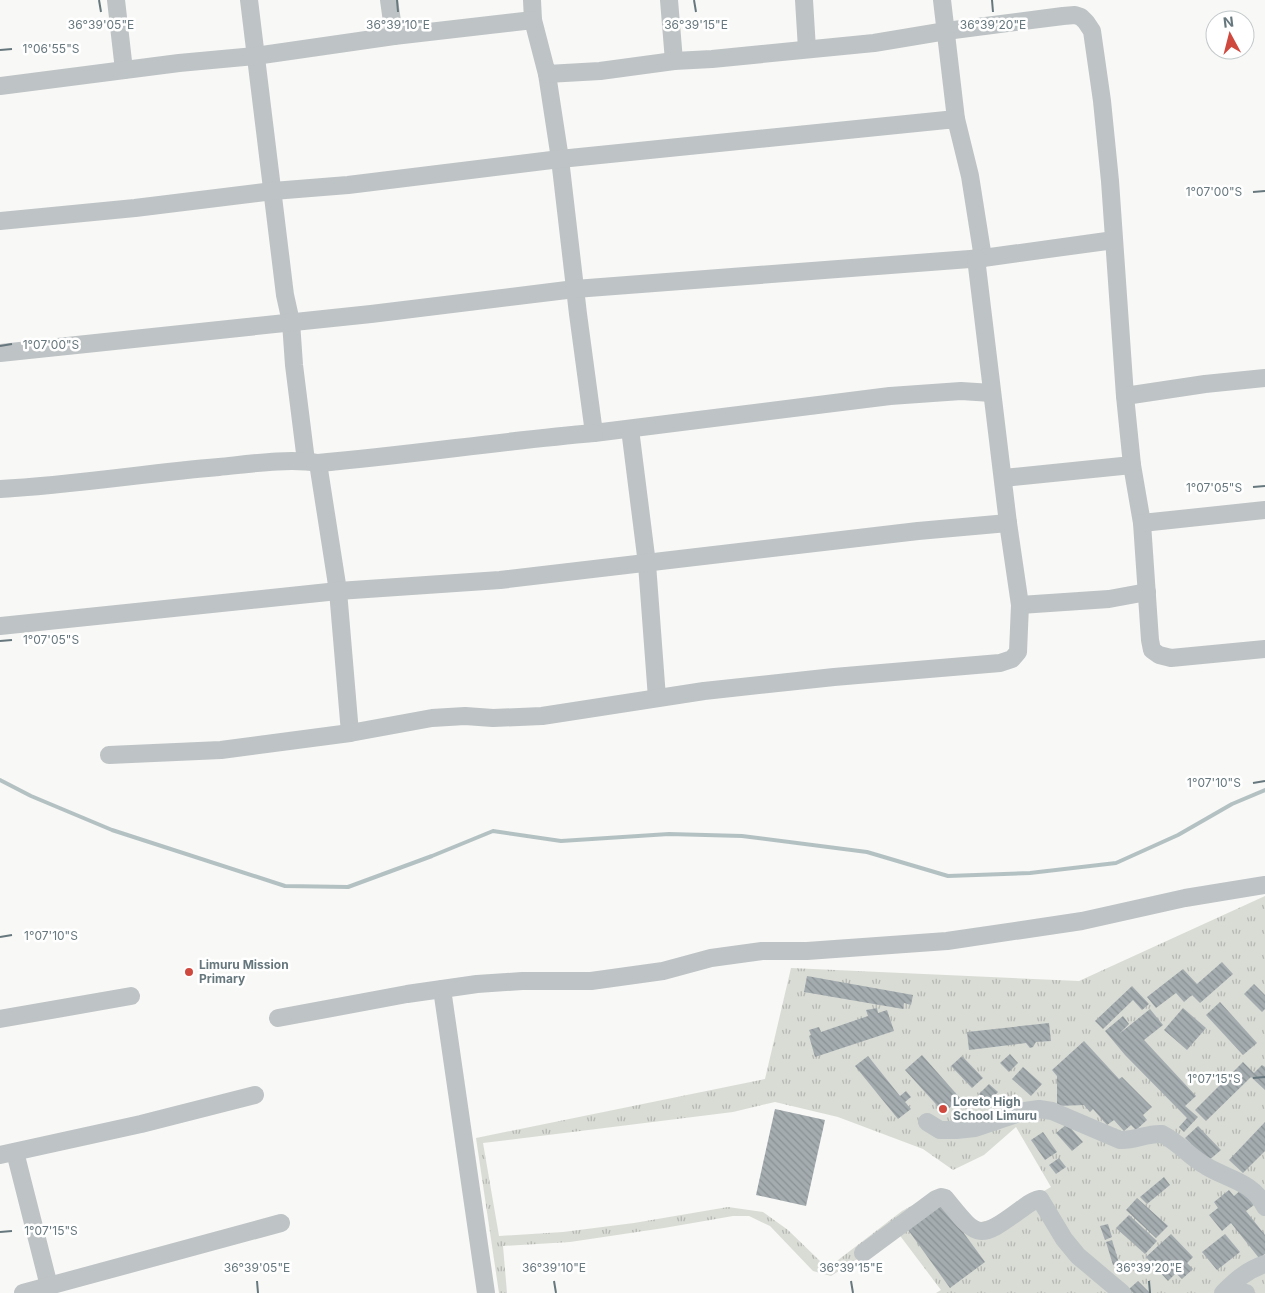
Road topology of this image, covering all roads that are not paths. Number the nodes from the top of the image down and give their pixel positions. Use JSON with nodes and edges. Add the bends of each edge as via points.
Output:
{"nodes":[{"id":1,"x":116,"y":0,"type":"edge"},
{"id":2,"x":249,"y":0,"type":"edge"},
{"id":3,"x":390,"y":0,"type":"edge"},
{"id":4,"x":532,"y":0,"type":"edge"},
{"id":5,"x":668,"y":0,"type":"edge"},
{"id":6,"x":804,"y":0,"type":"edge"},
{"id":7,"x":942,"y":0,"type":"edge"},
{"id":8,"x":533,"y":20,"type":"junction"},
{"id":9,"x":946,"y":31,"type":"junction"},
{"id":10,"x":394,"y":36,"type":"junction"},
{"id":11,"x":807,"y":49,"type":"junction"},
{"id":12,"x":255,"y":56,"type":"junction"},
{"id":13,"x":674,"y":61,"type":"junction"},
{"id":14,"x":124,"y":70,"type":"junction"},
{"id":15,"x":547,"y":74,"type":"junction"},
{"id":16,"x":0,"y":86,"type":"edge"},
{"id":17,"x":956,"y":119,"type":"junction"},
{"id":18,"x":560,"y":159,"type":"junction"},
{"id":19,"x":273,"y":191,"type":"junction"},
{"id":20,"x":0,"y":221,"type":"edge"},
{"id":21,"x":1114,"y":240,"type":"junction"},
{"id":22,"x":980,"y":258,"type":"junction"},
{"id":23,"x":575,"y":289,"type":"junction"},
{"id":24,"x":291,"y":322,"type":"junction"},
{"id":25,"x":0,"y":353,"type":"edge"},
{"id":26,"x":1265,"y":378,"type":"edge"},
{"id":27,"x":992,"y":393,"type":"junction"},
{"id":28,"x":1125,"y":396,"type":"junction"},
{"id":29,"x":630,"y":428,"type":"junction"},
{"id":30,"x":594,"y":433,"type":"junction"},
{"id":31,"x":312,"y":462,"type":"junction"},
{"id":32,"x":1132,"y":465,"type":"junction"},
{"id":33,"x":1004,"y":478,"type":"junction"},
{"id":34,"x":0,"y":489,"type":"edge"},
{"id":35,"x":1265,"y":510,"type":"edge"},
{"id":36,"x":1008,"y":523,"type":"junction"},
{"id":37,"x":1142,"y":523,"type":"junction"},
{"id":38,"x":647,"y":564,"type":"junction"},
{"id":39,"x":338,"y":591,"type":"junction"},
{"id":40,"x":1147,"y":592,"type":"junction"},
{"id":41,"x":1020,"y":605,"type":"junction"},
{"id":42,"x":0,"y":626,"type":"edge"},
{"id":43,"x":1265,"y":649,"type":"edge"},
{"id":44,"x":657,"y":698,"type":"junction"},
{"id":45,"x":350,"y":733,"type":"junction"},
{"id":46,"x":109,"y":755,"type":"dead end"},
{"id":47,"x":1265,"y":885,"type":"edge"},
{"id":48,"x":442,"y":989,"type":"junction"},
{"id":49,"x":131,"y":996,"type":"dead end"},
{"id":50,"x":278,"y":1018,"type":"dead end"},
{"id":51,"x":0,"y":1019,"type":"edge"},
{"id":52,"x":254,"y":1095,"type":"dead end"},
{"id":53,"x":927,"y":1122,"type":"dead end"},
{"id":54,"x":8,"y":1154,"type":"edge"},
{"id":55,"x":1265,"y":1207,"type":"edge"},
{"id":56,"x":281,"y":1223,"type":"dead end"},
{"id":57,"x":863,"y":1253,"type":"dead end"},
{"id":58,"x":1265,"y":1264,"type":"edge"},
{"id":59,"x":49,"y":1286,"type":"junction"},
{"id":60,"x":1224,"y":1292,"type":"edge"},
{"id":61,"x":23,"y":1293,"type":"edge"},
{"id":62,"x":486,"y":1293,"type":"edge"},
{"id":63,"x":1122,"y":1293,"type":"edge"},
{"id":64,"x":1246,"y":1293,"type":"edge"}],
"edges":[{"from":1,"to":14,"type":"street"},
{"from":2,"to":12,"type":"street"},
{"from":3,"to":10,"type":"street"},
{"from":4,"to":8,"type":"street"},
{"from":5,"to":13,"type":"street"},
{"from":6,"to":11,"type":"street"},
{"from":7,"to":9,"type":"street"},
{"from":8,"to":10,"type":"street"},
{"from":8,"to":15,"type":"street"},
{"from":9,"to":11,"type":"street","via":[[874,43]]},
{"from":9,"to":17,"type":"street"},
{"from":9,"to":21,"type":"street","via":[[1063,16],[1081,17],[1086,22],[1092,31],[1102,101]]},
{"from":10,"to":12,"type":"street"},
{"from":11,"to":13,"type":"street"},
{"from":12,"to":14,"type":"street"},
{"from":12,"to":19,"type":"street"},
{"from":13,"to":15,"type":"street"},
{"from":14,"to":16,"type":"street"},
{"from":15,"to":18,"type":"street"},
{"from":17,"to":18,"type":"street"},
{"from":17,"to":22,"type":"street","via":[[970,176]]},
{"from":18,"to":19,"type":"street"},
{"from":18,"to":23,"type":"street"},
{"from":19,"to":20,"type":"street"},
{"from":19,"to":24,"type":"street"},
{"from":21,"to":22,"type":"street"},
{"from":21,"to":28,"type":"street"},
{"from":22,"to":23,"type":"street"},
{"from":22,"to":27,"type":"street"},
{"from":23,"to":24,"type":"street"},
{"from":23,"to":30,"type":"street"},
{"from":24,"to":25,"type":"street"},
{"from":24,"to":31,"type":"street","via":[[294,365]]},
{"from":26,"to":28,"type":"street"},
{"from":27,"to":29,"type":"street","via":[[961,391],[890,396]]},
{"from":27,"to":33,"type":"street"},
{"from":28,"to":32,"type":"street"},
{"from":29,"to":30,"type":"street"},
{"from":29,"to":38,"type":"street"},
{"from":30,"to":31,"type":"street","via":[[388,457]]},
{"from":31,"to":34,"type":"street","via":[[240,465]]},
{"from":31,"to":39,"type":"street"},
{"from":32,"to":33,"type":"street"},
{"from":32,"to":37,"type":"street"},
{"from":33,"to":36,"type":"street"},
{"from":35,"to":37,"type":"street"},
{"from":36,"to":38,"type":"street"},
{"from":36,"to":41,"type":"street"},
{"from":37,"to":40,"type":"street"},
{"from":38,"to":39,"type":"street","via":[[500,580]]},
{"from":38,"to":44,"type":"street"},
{"from":39,"to":42,"type":"street"},
{"from":39,"to":45,"type":"street"},
{"from":40,"to":41,"type":"street"},
{"from":40,"to":43,"type":"street","via":[[1151,645],[1159,655],[1171,658]]},
{"from":41,"to":44,"type":"street","via":[[1018,652],[1012,659],[1000,663],[834,677]]},
{"from":44,"to":45,"type":"street","via":[[542,716],[432,718]]},
{"from":45,"to":46,"type":"street","via":[[221,750]]},
{"from":47,"to":48,"type":"street","via":[[1185,898],[1082,921],[947,941],[762,951],[711,958],[663,971],[591,981],[522,980]]},
{"from":48,"to":50,"type":"street"},
{"from":48,"to":62,"type":"street"},
{"from":49,"to":51,"type":"street"},
{"from":52,"to":54,"type":"street"},
{"from":53,"to":55,"type":"street","via":[[940,1130],[975,1128],[1039,1109],[1052,1111],[1120,1140],[1162,1134],[1206,1166],[1248,1186]]},
{"from":54,"to":59,"type":"street"},
{"from":56,"to":59,"type":"street"},
{"from":57,"to":63,"type":"street","via":[[941,1197],[974,1230],[982,1231],[997,1227],[1040,1199],[1078,1256]]},
{"from":58,"to":60,"type":"street","via":[[1239,1277]]},
{"from":59,"to":61,"type":"street"},
{"from":60,"to":64,"type":"street"}]}
